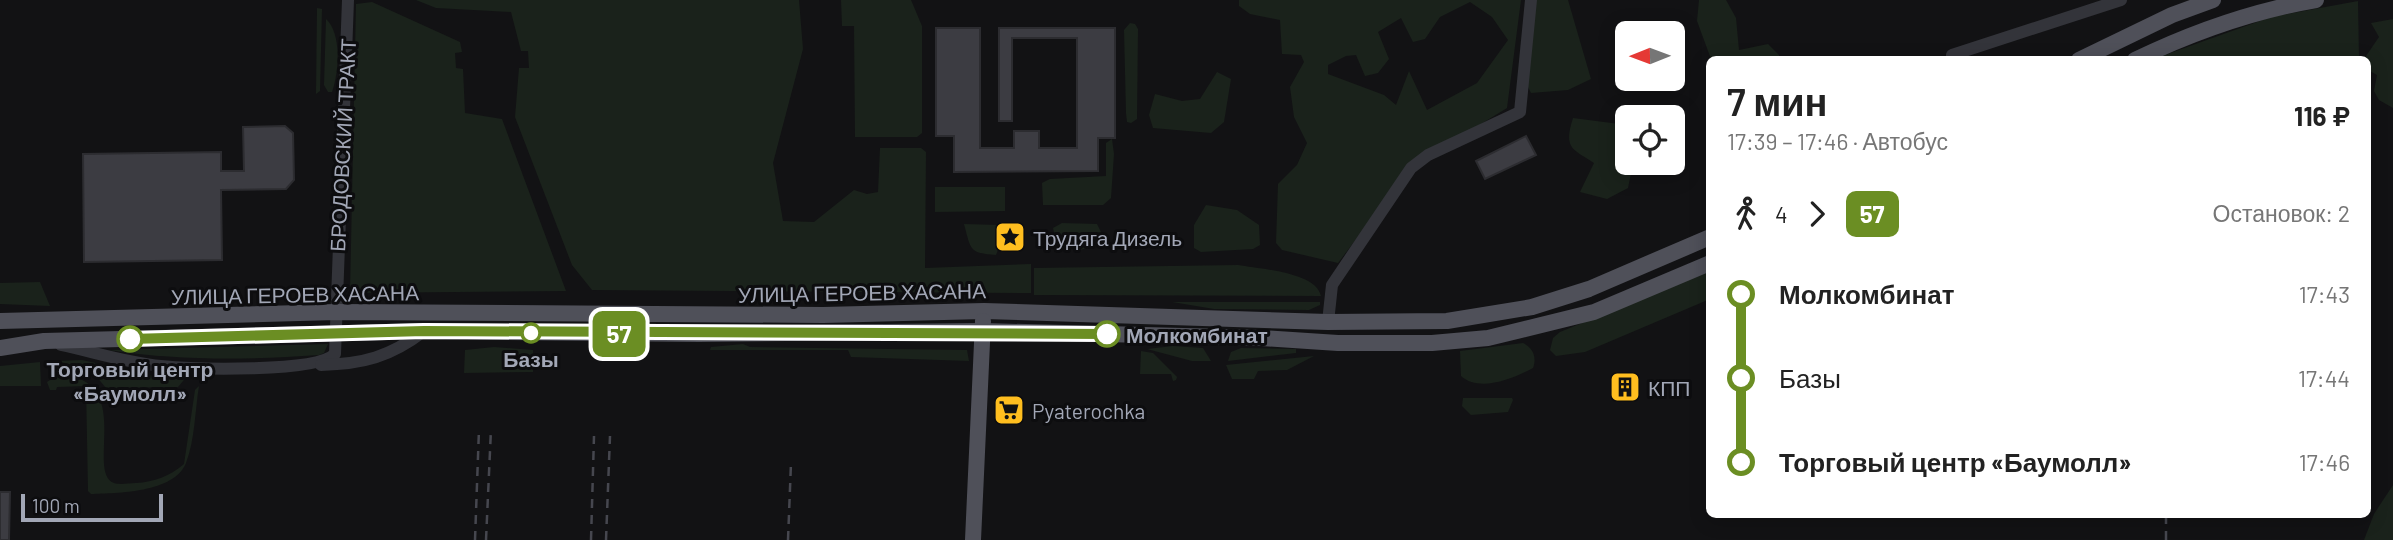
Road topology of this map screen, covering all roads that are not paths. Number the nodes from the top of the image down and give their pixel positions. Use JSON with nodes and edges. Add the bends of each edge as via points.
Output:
{"nodes":[{"id":1,"x":348,"y":0,"type":"edge"},
{"id":2,"x":1531,"y":0,"type":"edge"},
{"id":3,"x":2121,"y":0,"type":"edge"},
{"id":4,"x":2213,"y":0,"type":"edge"},
{"id":5,"x":2316,"y":0,"type":"edge"},
{"id":6,"x":1952,"y":56,"type":"edge"},
{"id":7,"x":2087,"y":56,"type":"edge"},
{"id":8,"x":2143,"y":56,"type":"edge"},
{"id":9,"x":1706,"y":239,"type":"edge"},
{"id":10,"x":1706,"y":265,"type":"edge"},
{"id":11,"x":336,"y":312,"type":"junction"},
{"id":12,"x":984,"y":312,"type":"junction"},
{"id":13,"x":0,"y":321,"type":"edge"},
{"id":14,"x":1328,"y":322,"type":"junction"},
{"id":15,"x":424,"y":331,"type":"junction"},
{"id":16,"x":983,"y":331,"type":"junction"},
{"id":17,"x":337,"y":332,"type":"junction"},
{"id":18,"x":44,"y":341,"type":"junction"},
{"id":19,"x":0,"y":348,"type":"edge"},
{"id":20,"x":310,"y":366,"type":"junction"},
{"id":21,"x":973,"y":540,"type":"edge"}],
"edges":[{"from":1,"to":11,"type":"street","name":"БРОДОВСКИЙ ТРАКТ"},
{"from":2,"to":14,"type":"street","via":[[1520,112],[1428,155],[1411,168],[1332,285]]},
{"from":3,"to":6,"type":"street"},
{"from":4,"to":7,"type":"main road"},
{"from":5,"to":8,"type":"main road","via":[[2229,21]]},
{"from":9,"to":14,"type":"main road","name":"УЛИЦА ГЕРОЕВ ХАСАНА","via":[[1626,275],[1532,307],[1447,321]]},
{"from":10,"to":16,"type":"main road","name":"УЛИЦА ГЕРОЕВ ХАСАНА","via":[[1594,312],[1488,338],[1338,343]]},
{"from":11,"to":12,"type":"main road","name":"УЛИЦА ГЕРОЕВ ХАСАНА"},
{"from":11,"to":13,"type":"main road","name":"УЛИЦА ГЕРОЕВ ХАСАНА"},
{"from":11,"to":17,"type":"street","name":"БРОДОВСКИЙ ТРАКТ"},
{"from":12,"to":14,"type":"main road","name":"УЛИЦА ГЕРОЕВ ХАСАНА"},
{"from":12,"to":16,"type":"main road"},
{"from":15,"to":16,"type":"main road","name":"УЛИЦА ГЕРОЕВ ХАСАНА"},
{"from":15,"to":17,"type":"main road","name":"УЛИЦА ГЕРОЕВ ХАСАНА"},
{"from":15,"to":20,"type":"street","via":[[395,350],[359,364]]},
{"from":16,"to":21,"type":"main road"},
{"from":17,"to":18,"type":"main road","name":"УЛИЦА ГЕРОЕВ ХАСАНА"},
{"from":17,"to":20,"type":"street","via":[[335,354]]},
{"from":18,"to":19,"type":"main road","name":"УЛИЦА ГЕРОЕВ ХАСАНА"},
{"from":18,"to":20,"type":"street","via":[[160,366]]}]}
